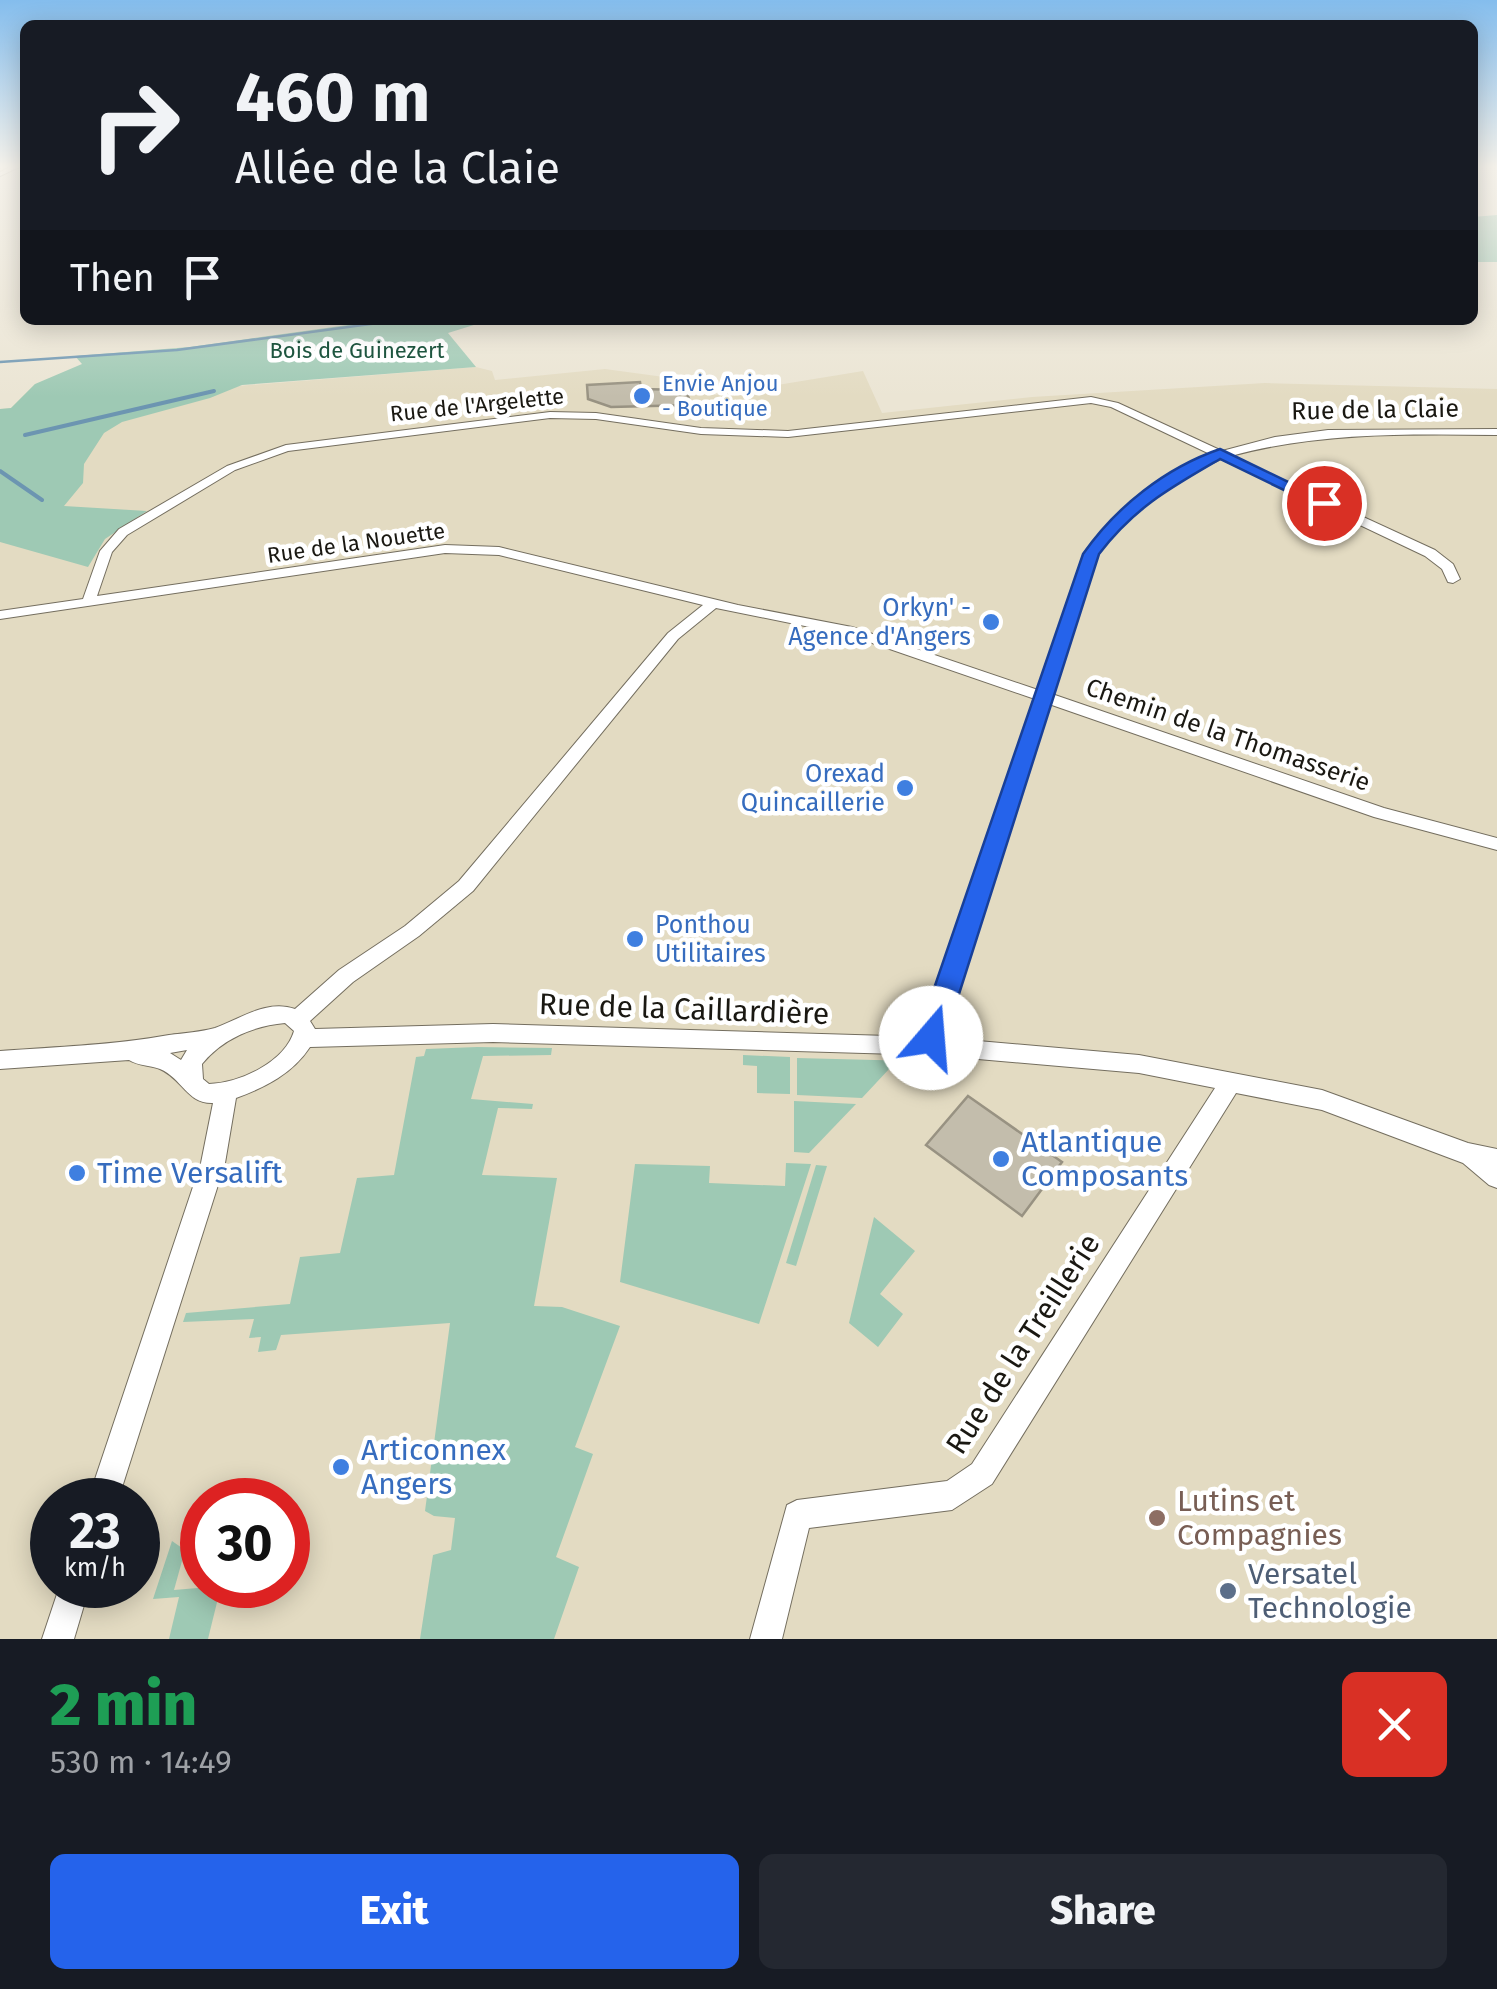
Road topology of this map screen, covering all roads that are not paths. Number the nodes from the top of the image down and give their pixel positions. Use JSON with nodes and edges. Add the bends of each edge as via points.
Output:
{"nodes":[{"id":1,"x":1497,"y":432,"type":"edge"},
{"id":2,"x":1220,"y":454,"type":"junction"},
{"id":3,"x":1452,"y":579,"type":"dead end"},
{"id":4,"x":89,"y":600,"type":"junction"},
{"id":5,"x":714,"y":603,"type":"junction"},
{"id":6,"x":0,"y":616,"type":"edge"},
{"id":7,"x":1044,"y":698,"type":"junction"},
{"id":8,"x":1497,"y":844,"type":"edge"},
{"id":9,"x":302,"y":1029,"type":"junction"},
{"id":10,"x":218,"y":1036,"type":"junction"},
{"id":11,"x":932,"y":1046,"type":"junction"},
{"id":12,"x":118,"y":1054,"type":"junction"},
{"id":13,"x":0,"y":1060,"type":"edge"},
{"id":14,"x":189,"y":1077,"type":"junction"},
{"id":15,"x":1231,"y":1082,"type":"junction"},
{"id":16,"x":226,"y":1094,"type":"junction"},
{"id":17,"x":1468,"y":1154,"type":"junction"},
{"id":18,"x":1497,"y":1160,"type":"edge"},
{"id":19,"x":1497,"y":1177,"type":"edge"},
{"id":20,"x":110,"y":1478,"type":"edge"},
{"id":21,"x":68,"y":1608,"type":"edge"},
{"id":22,"x":58,"y":1639,"type":"edge"},
{"id":23,"x":766,"y":1639,"type":"edge"}],
"edges":[{"from":1,"to":2,"type":"street","name":"Rue de la Claie","via":[[1329,431]]},
{"from":2,"to":3,"type":"street","name":"Rue de l'Argelette","via":[[1430,553]]},
{"from":2,"to":4,"type":"street","name":"Rue de l'Argelette","via":[[1091,400],[815,433],[733,434],[550,414],[306,444],[248,460],[123,532],[106,552]]},
{"from":2,"to":7,"type":"street","name":"Rue de la Claie","via":[[1142,498],[1114,522],[1091,554]]},
{"from":4,"to":5,"type":"street","name":"Rue de la Nouette","via":[[471,548]]},
{"from":4,"to":6,"type":"street","name":"Rue de la Nouette"},
{"from":5,"to":7,"type":"street","name":"Chemin de la Thomasserie","via":[[852,630]]},
{"from":5,"to":9,"type":"street","via":[[673,636],[466,886],[346,976]]},
{"from":7,"to":8,"type":"street","name":"Chemin de la Thomasserie","via":[[1380,813]]},
{"from":7,"to":11,"type":"street","name":"Rue de la Claie","via":[[936,1017]]},
{"from":9,"to":10,"type":"street","name":"Rue de la Caillardière","via":[[272,1016]]},
{"from":9,"to":11,"type":"street","name":"Rue de la Caillardière"},
{"from":9,"to":16,"type":"street","via":[[291,1057]]},
{"from":10,"to":12,"type":"street","name":"Rue de la Caillardière"},
{"from":10,"to":14,"type":"street","via":[[196,1055]]},
{"from":11,"to":15,"type":"street","name":"Rue de la Caillardière","via":[[1139,1064]]},
{"from":12,"to":13,"type":"street"},
{"from":12,"to":14,"type":"street","via":[[165,1061]]},
{"from":14,"to":16,"type":"street","via":[[205,1094]]},
{"from":15,"to":17,"type":"street","name":"Rue de la Caillardière","via":[[1322,1100]]},
{"from":15,"to":23,"type":"street","name":"Rue de la Treillerie","via":[[982,1474],[952,1494],[797,1514]]},
{"from":16,"to":20,"type":"street","via":[[213,1164]]},
{"from":17,"to":18,"type":"street","name":"Rue de la Caillardière"},
{"from":17,"to":19,"type":"street","name":"Rue de la Caillardière"},
{"from":21,"to":22,"type":"street"}]}
